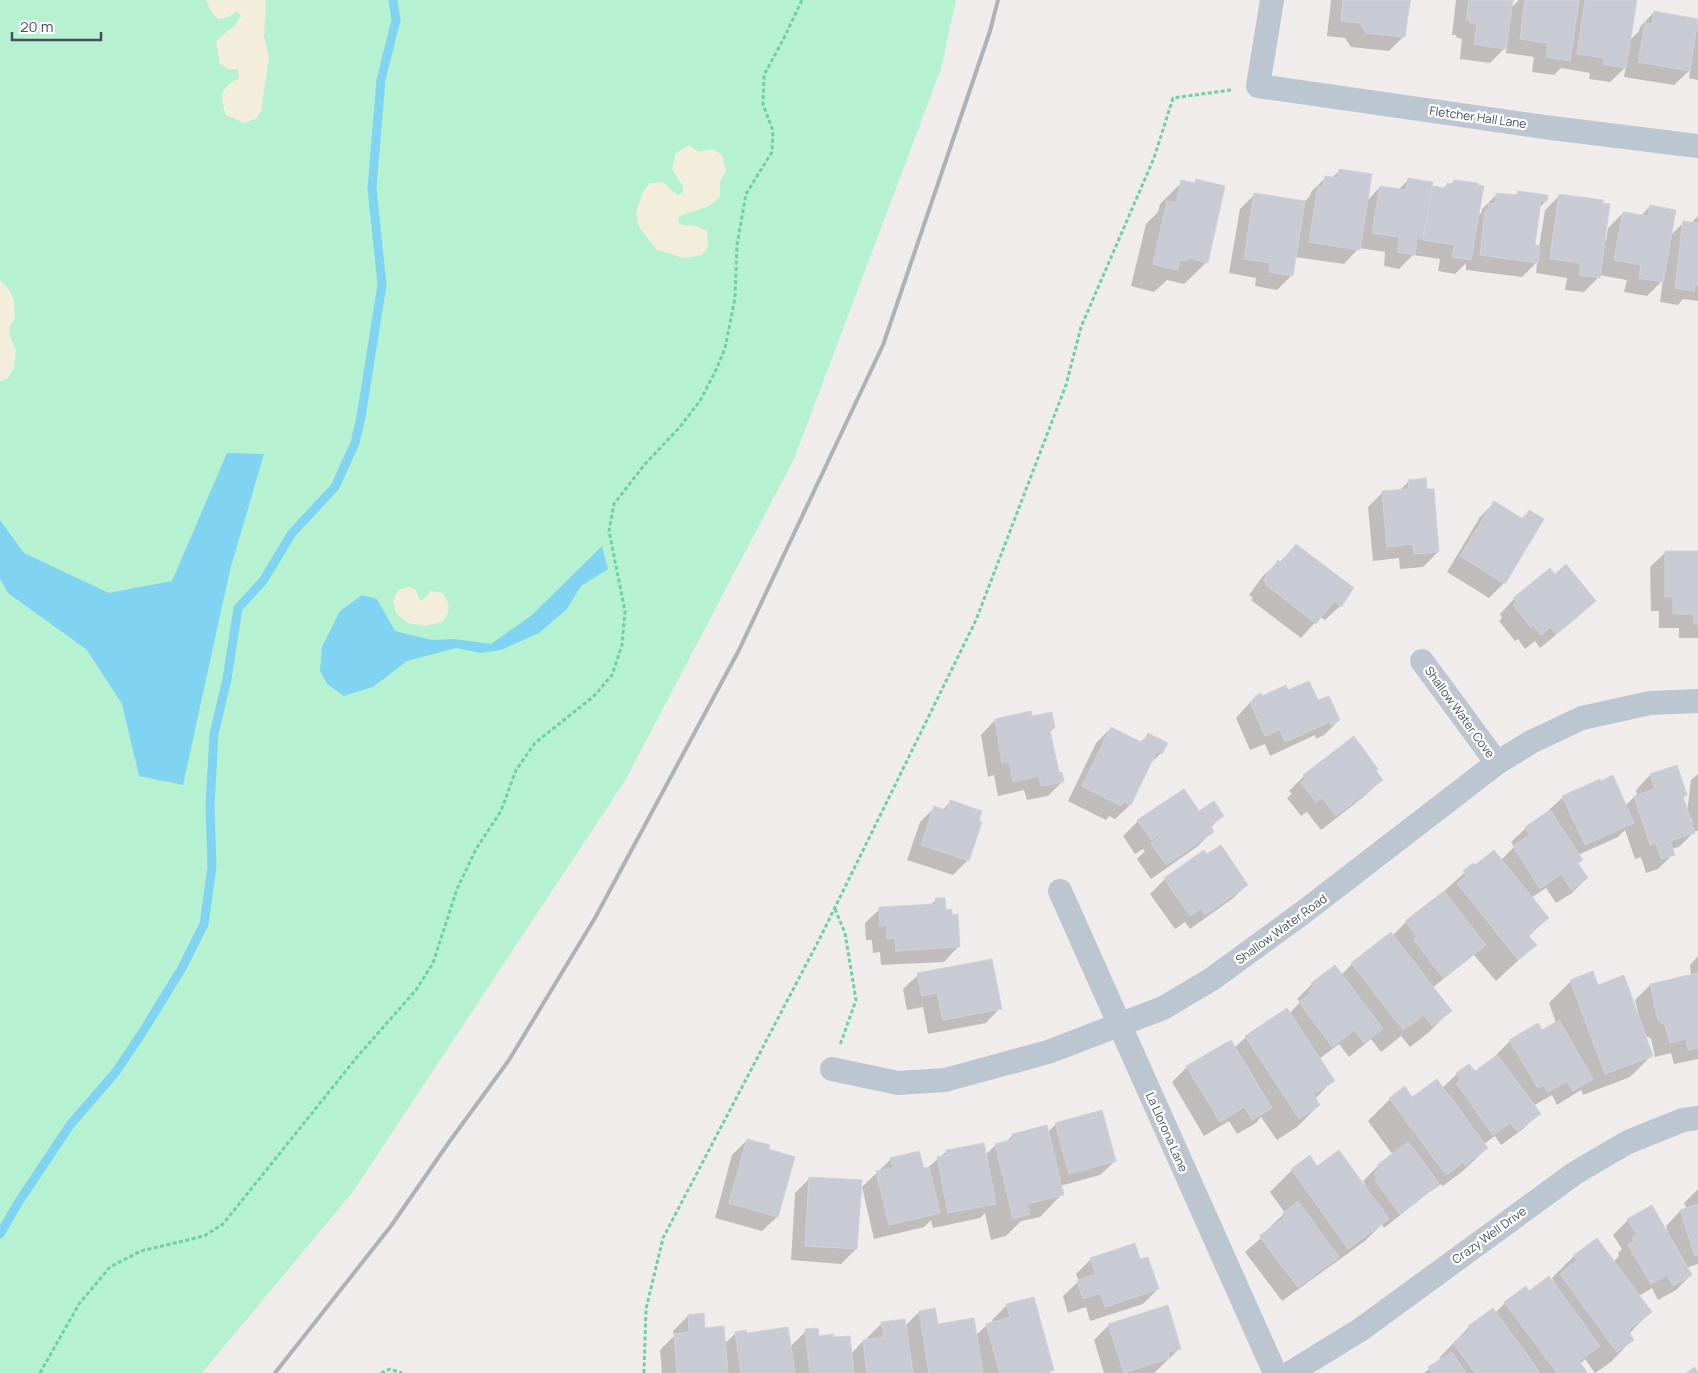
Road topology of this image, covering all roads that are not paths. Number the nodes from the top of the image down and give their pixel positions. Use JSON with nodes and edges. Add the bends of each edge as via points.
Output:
{"nodes":[{"id":1,"x":1272,"y":0,"type":"edge"},
{"id":2,"x":1698,"y":146,"type":"edge"},
{"id":3,"x":1422,"y":661,"type":"dead end"},
{"id":4,"x":1698,"y":701,"type":"edge"},
{"id":5,"x":1497,"y":763,"type":"junction"},
{"id":6,"x":1060,"y":891,"type":"dead end"},
{"id":7,"x":1119,"y":1026,"type":"junction"},
{"id":8,"x":832,"y":1069,"type":"road end"},
{"id":9,"x":1698,"y":1118,"type":"edge"},
{"id":10,"x":1275,"y":1373,"type":"edge"},
{"id":11,"x":1290,"y":1373,"type":"edge"}],
"edges":[{"from":1,"to":2,"type":"street","name":"Fletcher Hall Lane","via":[[1258,86]]},
{"from":3,"to":5,"type":"street","name":"Shallow Water Cove"},
{"from":4,"to":5,"type":"street","name":"Shallow Water Road","via":[[1650,703],[1582,718],[1531,742]]},
{"from":5,"to":7,"type":"street","name":"Shallow Water Road","via":[[1212,979],[1163,1008]]},
{"from":6,"to":7,"type":"street","name":"La Llorona Lane"},
{"from":7,"to":8,"type":"street","name":"Shallow Water Road","via":[[1048,1052],[945,1080],[898,1083]]},
{"from":7,"to":10,"type":"street","name":"La Llorona Lane"},
{"from":9,"to":11,"type":"street","name":"Crazy Well Drive","via":[[1683,1120],[1628,1142],[1576,1173],[1360,1330]]}]}
